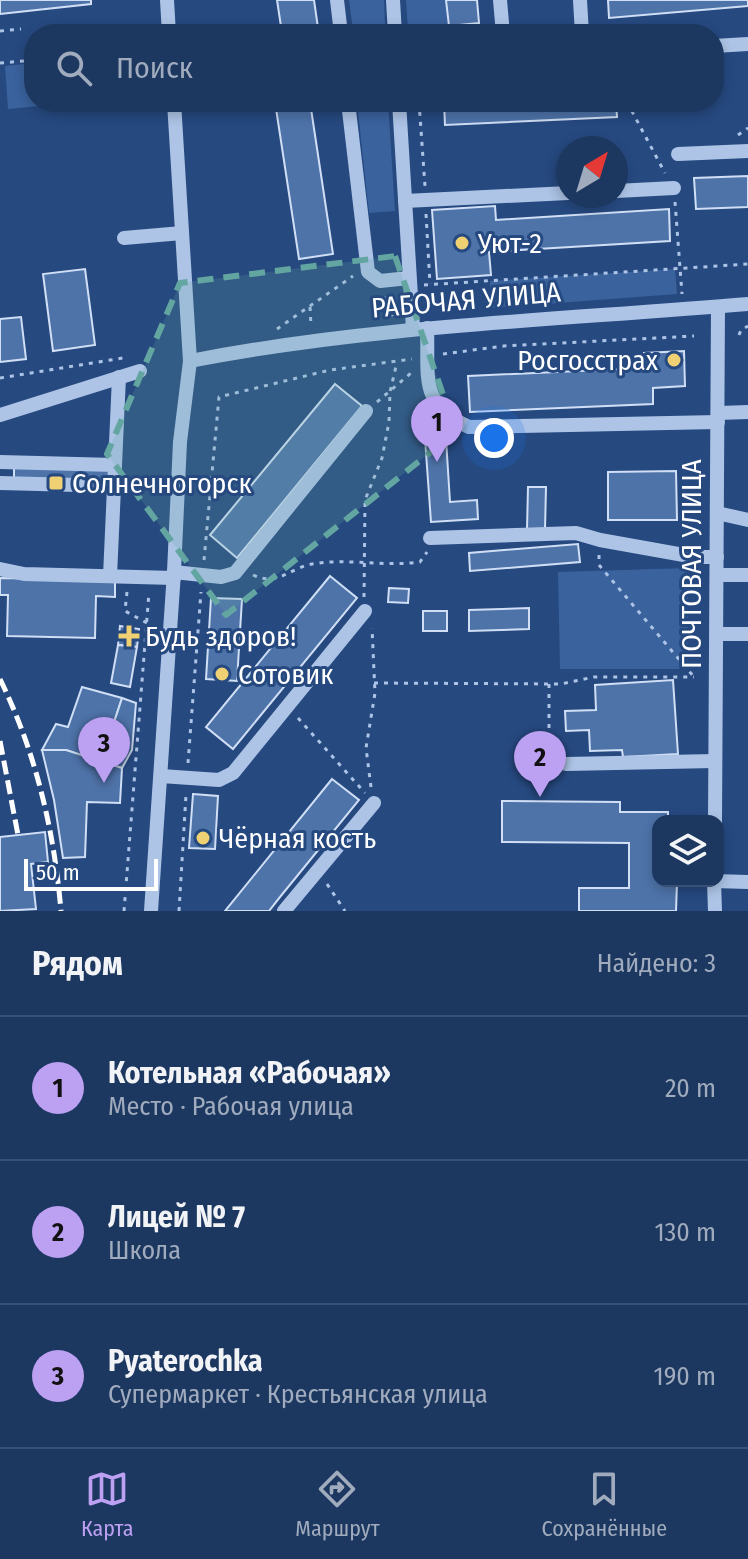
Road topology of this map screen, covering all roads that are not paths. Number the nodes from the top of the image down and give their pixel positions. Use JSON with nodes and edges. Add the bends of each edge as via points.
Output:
{"nodes":[{"id":1,"x":167,"y":0,"type":"edge"},
{"id":2,"x":337,"y":0,"type":"edge"},
{"id":3,"x":393,"y":0,"type":"edge"},
{"id":4,"x":500,"y":0,"type":"edge"},
{"id":5,"x":580,"y":0,"type":"edge"},
{"id":6,"x":168,"y":24,"type":"edge"},
{"id":7,"x":340,"y":24,"type":"edge"},
{"id":8,"x":394,"y":24,"type":"edge"},
{"id":9,"x":502,"y":24,"type":"edge"},
{"id":10,"x":581,"y":24,"type":"edge"},
{"id":11,"x":748,"y":44,"type":"edge"},
{"id":12,"x":724,"y":45,"type":"edge"},
{"id":13,"x":175,"y":112,"type":"edge"},
{"id":14,"x":349,"y":112,"type":"edge"},
{"id":15,"x":400,"y":112,"type":"edge"},
{"id":16,"x":748,"y":151,"type":"edge"},
{"id":17,"x":678,"y":154,"type":"dead end"},
{"id":18,"x":674,"y":188,"type":"dead end"},
{"id":19,"x":628,"y":190,"type":"edge"},
{"id":20,"x":556,"y":194,"type":"edge"},
{"id":21,"x":405,"y":201,"type":"junction"},
{"id":22,"x":182,"y":233,"type":"junction"},
{"id":23,"x":124,"y":238,"type":"dead end"},
{"id":24,"x":410,"y":282,"type":"junction"},
{"id":25,"x":748,"y":304,"type":"edge"},
{"id":26,"x":718,"y":307,"type":"junction"},
{"id":27,"x":420,"y":329,"type":"junction"},
{"id":28,"x":190,"y":361,"type":"junction"},
{"id":29,"x":140,"y":371,"type":"dead end"},
{"id":30,"x":119,"y":377,"type":"junction"},
{"id":31,"x":366,"y":411,"type":"road end"},
{"id":32,"x":748,"y":412,"type":"edge"},
{"id":33,"x":0,"y":415,"type":"edge"},
{"id":34,"x":718,"y":418,"type":"junction"},
{"id":35,"x":0,"y":462,"type":"edge"},
{"id":36,"x":115,"y":465,"type":"junction"},
{"id":37,"x":0,"y":483,"type":"edge"},
{"id":38,"x":114,"y":486,"type":"junction"},
{"id":39,"x":717,"y":513,"type":"junction"},
{"id":40,"x":748,"y":520,"type":"edge"},
{"id":41,"x":430,"y":538,"type":"road end"},
{"id":42,"x":717,"y":557,"type":"junction"},
{"id":43,"x":0,"y":569,"type":"edge"},
{"id":44,"x":174,"y":575,"type":"junction"},
{"id":45,"x":718,"y":575,"type":"junction"},
{"id":46,"x":748,"y":575,"type":"edge"},
{"id":47,"x":110,"y":576,"type":"junction"},
{"id":48,"x":365,"y":611,"type":"road end"},
{"id":49,"x":717,"y":634,"type":"junction"},
{"id":50,"x":748,"y":634,"type":"edge"},
{"id":51,"x":715,"y":761,"type":"junction"},
{"id":52,"x":566,"y":764,"type":"road end"},
{"id":53,"x":161,"y":776,"type":"junction"},
{"id":54,"x":374,"y":803,"type":"road end"},
{"id":55,"x":715,"y":815,"type":"edge"},
{"id":56,"x":724,"y":881,"type":"edge"},
{"id":57,"x":748,"y":882,"type":"edge"},
{"id":58,"x":714,"y":887,"type":"edge"},
{"id":59,"x":151,"y":911,"type":"edge"},
{"id":60,"x":284,"y":911,"type":"edge"},
{"id":61,"x":715,"y":911,"type":"edge"}],
"edges":[{"from":1,"to":6,"type":"street"},
{"from":2,"to":7,"type":"street"},
{"from":3,"to":8,"type":"street"},
{"from":4,"to":9,"type":"street"},
{"from":5,"to":10,"type":"street"},
{"from":11,"to":12,"type":"street"},
{"from":13,"to":22,"type":"street"},
{"from":14,"to":24,"type":"street","via":[[366,267],[375,280]]},
{"from":15,"to":21,"type":"street"},
{"from":16,"to":17,"type":"street"},
{"from":18,"to":19,"type":"street"},
{"from":20,"to":21,"type":"street"},
{"from":21,"to":24,"type":"street"},
{"from":22,"to":23,"type":"street"},
{"from":22,"to":28,"type":"street"},
{"from":24,"to":27,"type":"street"},
{"from":25,"to":26,"type":"street","name":"РАБОЧАЯ УЛИЦА"},
{"from":26,"to":27,"type":"street","name":"РАБОЧАЯ УЛИЦА"},
{"from":26,"to":34,"type":"street","name":"ПОЧТОВАЯ УЛИЦА"},
{"from":27,"to":28,"type":"street","name":"РАБОЧАЯ УЛИЦА"},
{"from":27,"to":34,"type":"street","via":[[435,405],[469,427]]},
{"from":28,"to":44,"type":"street"},
{"from":29,"to":30,"type":"street"},
{"from":30,"to":33,"type":"street"},
{"from":30,"to":36,"type":"street"},
{"from":31,"to":44,"type":"street","via":[[239,567],[228,576]]},
{"from":32,"to":34,"type":"street"},
{"from":34,"to":39,"type":"street","name":"ПОЧТОВАЯ УЛИЦА"},
{"from":35,"to":36,"type":"street"},
{"from":36,"to":38,"type":"street"},
{"from":37,"to":38,"type":"street"},
{"from":38,"to":47,"type":"street"},
{"from":39,"to":40,"type":"street"},
{"from":39,"to":42,"type":"street","name":"ПОЧТОВАЯ УЛИЦА"},
{"from":41,"to":42,"type":"street","via":[[576,533]]},
{"from":42,"to":45,"type":"street","name":"ПОЧТОВАЯ УЛИЦА"},
{"from":43,"to":47,"type":"street"},
{"from":44,"to":47,"type":"street"},
{"from":44,"to":53,"type":"street"},
{"from":45,"to":46,"type":"street"},
{"from":45,"to":49,"type":"street","name":"ПОЧТОВАЯ УЛИЦА"},
{"from":48,"to":53,"type":"street","via":[[226,778]]},
{"from":49,"to":50,"type":"street"},
{"from":49,"to":51,"type":"street","name":"ПОЧТОВАЯ УЛИЦА"},
{"from":51,"to":52,"type":"street"},
{"from":51,"to":55,"type":"street","name":"ПОЧТОВАЯ УЛИЦА"},
{"from":53,"to":59,"type":"street"},
{"from":54,"to":60,"type":"street"},
{"from":56,"to":57,"type":"street"},
{"from":58,"to":61,"type":"street"}]}
